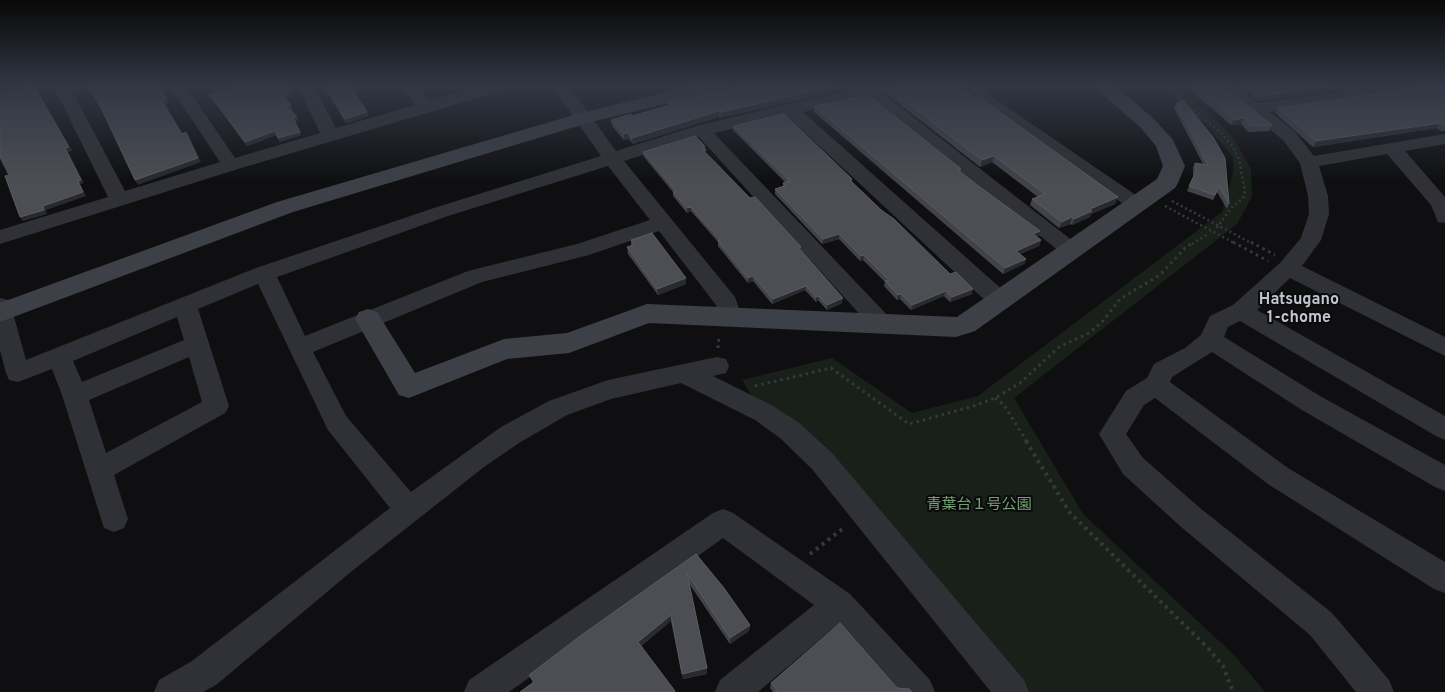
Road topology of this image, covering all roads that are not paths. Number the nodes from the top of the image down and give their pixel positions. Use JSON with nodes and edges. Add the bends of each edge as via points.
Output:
{"nodes":[{"id":1,"x":78,"y":117,"type":"edge"},
{"id":2,"x":199,"y":117,"type":"edge"},
{"id":3,"x":321,"y":117,"type":"edge"},
{"id":4,"x":392,"y":117,"type":"edge"},
{"id":5,"x":566,"y":117,"type":"edge"},
{"id":6,"x":582,"y":117,"type":"edge"},
{"id":7,"x":755,"y":117,"type":"edge"},
{"id":8,"x":798,"y":117,"type":"edge"},
{"id":9,"x":903,"y":117,"type":"edge"},
{"id":10,"x":1017,"y":117,"type":"edge"},
{"id":11,"x":1140,"y":117,"type":"edge"},
{"id":12,"x":1265,"y":117,"type":"edge"},
{"id":13,"x":702,"y":130,"type":"junction"},
{"id":14,"x":330,"y":135,"type":"junction"},
{"id":15,"x":1445,"y":138,"type":"edge"},
{"id":16,"x":1391,"y":148,"type":"junction"},
{"id":17,"x":612,"y":159,"type":"junction"},
{"id":18,"x":1309,"y":162,"type":"junction"},
{"id":19,"x":231,"y":164,"type":"junction"},
{"id":20,"x":120,"y":200,"type":"junction"},
{"id":21,"x":1152,"y":200,"type":"junction"},
{"id":22,"x":1445,"y":216,"type":"edge"},
{"id":23,"x":662,"y":223,"type":"junction"},
{"id":24,"x":0,"y":237,"type":"edge"},
{"id":25,"x":1071,"y":250,"type":"junction"},
{"id":26,"x":1283,"y":263,"type":"junction"},
{"id":27,"x":264,"y":274,"type":"junction"},
{"id":28,"x":998,"y":300,"type":"junction"},
{"id":29,"x":0,"y":306,"type":"edge"},
{"id":30,"x":185,"y":306,"type":"junction"},
{"id":31,"x":1241,"y":311,"type":"junction"},
{"id":32,"x":725,"y":317,"type":"junction"},
{"id":33,"x":368,"y":319,"type":"junction"},
{"id":34,"x":882,"y":324,"type":"junction"},
{"id":35,"x":1211,"y":340,"type":"junction"},
{"id":36,"x":197,"y":344,"type":"junction"},
{"id":37,"x":1445,"y":347,"type":"edge"},
{"id":38,"x":299,"y":348,"type":"junction"},
{"id":39,"x":63,"y":364,"type":"dead end"},
{"id":40,"x":1156,"y":385,"type":"junction"},
{"id":41,"x":74,"y":396,"type":"junction"},
{"id":42,"x":1445,"y":429,"type":"edge"},
{"id":43,"x":100,"y":470,"type":"junction"},
{"id":44,"x":1445,"y":479,"type":"edge"},
{"id":45,"x":410,"y":510,"type":"junction"},
{"id":46,"x":114,"y":518,"type":"dead end"},
{"id":47,"x":1445,"y":579,"type":"edge"},
{"id":48,"x":839,"y":604,"type":"junction"},
{"id":49,"x":172,"y":692,"type":"edge"},
{"id":50,"x":481,"y":692,"type":"edge"},
{"id":51,"x":732,"y":692,"type":"edge"},
{"id":52,"x":918,"y":692,"type":"edge"},
{"id":53,"x":1012,"y":692,"type":"edge"},
{"id":54,"x":1378,"y":692,"type":"edge"}],
"edges":[{"from":1,"to":20,"type":"street"},
{"from":2,"to":19,"type":"street"},
{"from":3,"to":14,"type":"street"},
{"from":4,"to":14,"type":"street"},
{"from":5,"to":29,"type":"street","via":[[285,207]]},
{"from":6,"to":17,"type":"street"},
{"from":7,"to":13,"type":"street"},
{"from":8,"to":28,"type":"street"},
{"from":9,"to":25,"type":"street"},
{"from":10,"to":21,"type":"street"},
{"from":11,"to":21,"type":"street","via":[[1166,144],[1174,166],[1168,183]]},
{"from":12,"to":18,"type":"street","via":[[1289,136]]},
{"from":13,"to":17,"type":"street"},
{"from":13,"to":34,"type":"street"},
{"from":14,"to":19,"type":"street"},
{"from":15,"to":16,"type":"street"},
{"from":16,"to":18,"type":"street"},
{"from":16,"to":22,"type":"street","via":[[1440,204]]},
{"from":17,"to":23,"type":"street"},
{"from":17,"to":27,"type":"street","via":[[441,212]]},
{"from":18,"to":26,"type":"street","via":[[1319,214],[1311,240]]},
{"from":19,"to":20,"type":"street"},
{"from":20,"to":24,"type":"street"},
{"from":21,"to":25,"type":"street"},
{"from":23,"to":32,"type":"street","via":[[727,303]]},
{"from":23,"to":33,"type":"street","via":[[582,250],[476,276]]},
{"from":25,"to":28,"type":"street"},
{"from":26,"to":31,"type":"street"},
{"from":26,"to":37,"type":"street"},
{"from":27,"to":30,"type":"street"},
{"from":27,"to":38,"type":"street"},
{"from":28,"to":34,"type":"street","via":[[966,324],[956,327]]},
{"from":29,"to":30,"type":"street","via":[[18,373]]},
{"from":30,"to":36,"type":"street"},
{"from":31,"to":35,"type":"street","via":[[1218,322]]},
{"from":31,"to":42,"type":"street"},
{"from":32,"to":33,"type":"street","via":[[647,314],[569,343],[504,349],[409,387]]},
{"from":32,"to":34,"type":"street"},
{"from":33,"to":38,"type":"street"},
{"from":35,"to":40,"type":"street","via":[[1163,371]]},
{"from":35,"to":44,"type":"street","via":[[1310,403]]},
{"from":36,"to":41,"type":"street"},
{"from":36,"to":43,"type":"street","via":[[216,406]]},
{"from":38,"to":45,"type":"street","via":[[337,423]]},
{"from":39,"to":41,"type":"street"},
{"from":40,"to":47,"type":"street","via":[[1278,476]]},
{"from":40,"to":54,"type":"street","via":[[1135,398],[1112,434],[1133,466],[1321,624]]},
{"from":41,"to":43,"type":"street"},
{"from":43,"to":46,"type":"street"},
{"from":45,"to":49,"type":"street","via":[[204,673]]},
{"from":45,"to":53,"type":"street","via":[[475,459],[558,408],[608,390],[682,374],[721,379],[789,430],[822,461]]},
{"from":48,"to":50,"type":"street","via":[[723,522]]},
{"from":48,"to":51,"type":"street"},
{"from":48,"to":52,"type":"street"}]}
